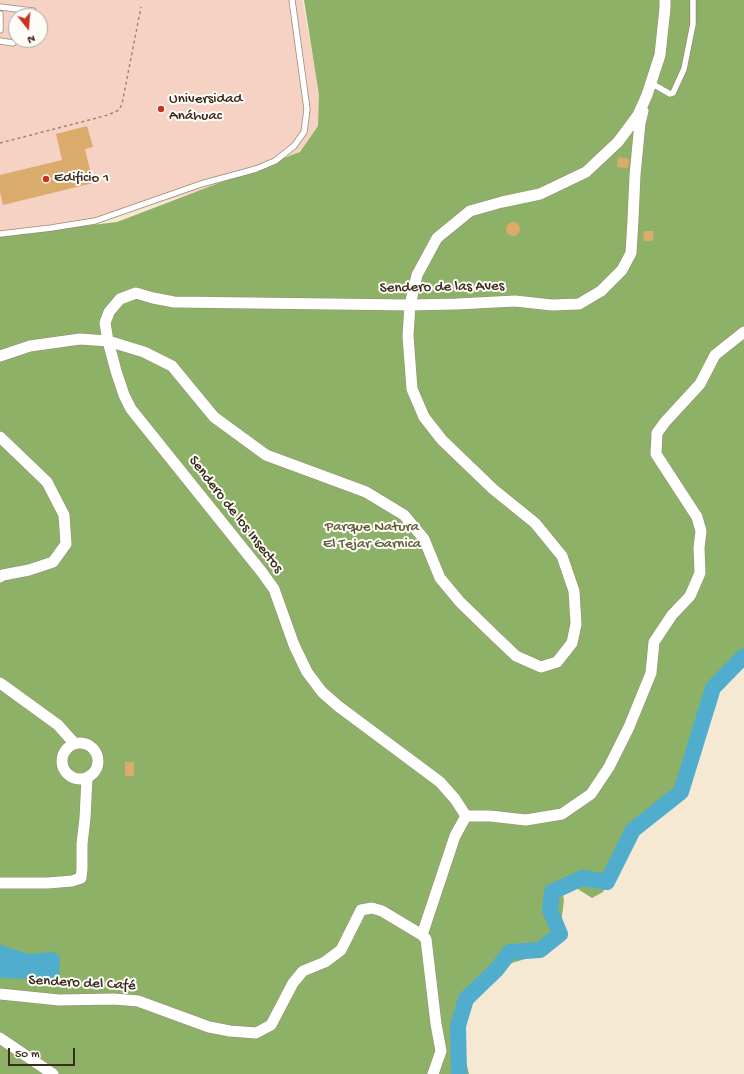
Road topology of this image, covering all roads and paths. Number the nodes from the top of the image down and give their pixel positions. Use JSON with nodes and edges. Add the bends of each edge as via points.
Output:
{"nodes":[{"id":1,"x":292,"y":0,"type":"edge"},
{"id":2,"x":665,"y":0,"type":"edge"},
{"id":3,"x":693,"y":0,"type":"edge"},
{"id":4,"x":141,"y":7,"type":"dead end"},
{"id":5,"x":0,"y":14,"type":"edge"},
{"id":6,"x":0,"y":30,"type":"edge"},
{"id":7,"x":651,"y":83,"type":"junction"},
{"id":8,"x":647,"y":95,"type":"junction"},
{"id":9,"x":0,"y":143,"type":"edge"},
{"id":10,"x":0,"y":234,"type":"edge"},
{"id":11,"x":410,"y":305,"type":"junction"},
{"id":12,"x":744,"y":332,"type":"edge"},
{"id":13,"x":108,"y":341,"type":"junction"},
{"id":14,"x":0,"y":356,"type":"edge"},
{"id":15,"x":0,"y":437,"type":"edge"},
{"id":16,"x":0,"y":577,"type":"edge"},
{"id":17,"x":0,"y":683,"type":"edge"},
{"id":18,"x":74,"y":744,"type":"junction"},
{"id":19,"x":88,"y":778,"type":"junction"},
{"id":20,"x":466,"y":816,"type":"junction"},
{"id":21,"x":0,"y":883,"type":"edge"},
{"id":22,"x":422,"y":935,"type":"junction"},
{"id":23,"x":0,"y":994,"type":"edge"},
{"id":24,"x":0,"y":1038,"type":"edge"},
{"id":25,"x":53,"y":1074,"type":"edge"},
{"id":26,"x":433,"y":1074,"type":"edge"}],
"edges":[{"from":1,"to":10,"type":"lane","via":[[308,109],[304,132],[294,146],[276,161],[95,221]]},
{"from":2,"to":7,"type":"street","via":[[660,55]]},
{"from":3,"to":7,"type":"lane","via":[[692,24],[684,69],[673,93],[670,94]]},
{"from":4,"to":9,"type":"path","via":[[119,110]]},
{"from":5,"to":6,"type":"lane"},
{"from":7,"to":8,"type":"street"},
{"from":8,"to":11,"type":"street","via":[[638,115],[618,142],[586,172],[540,194],[470,211],[437,238],[417,276]]},
{"from":8,"to":11,"type":"street","name":"Sendero de las Aves","via":[[640,123],[631,253],[622,270],[601,291],[579,304],[552,305],[515,301]]},
{"from":11,"to":13,"type":"street","name":"Sendero de las Aves","via":[[174,302],[136,293],[120,299],[109,312],[105,323]]},
{"from":11,"to":13,"type":"street","via":[[408,336],[412,389],[424,417],[442,440],[493,489],[535,523],[562,556],[574,591],[576,624],[572,643],[558,662],[541,667],[516,656],[460,602],[440,578],[424,539],[404,515],[366,492],[266,455],[214,416],[172,366],[144,352]]},
{"from":12,"to":20,"type":"street","via":[[715,355],[700,384],[657,433],[656,454],[697,517],[701,531],[700,574],[690,596],[654,642],[651,673],[629,728],[609,767],[591,794],[562,814],[526,820]]},
{"from":13,"to":14,"type":"street","via":[[80,339],[30,346]]},
{"from":13,"to":20,"type":"street","name":"Sendero de los Insectos","via":[[131,410],[262,571],[274,589],[294,645],[307,672],[322,692],[440,782],[455,798]]},
{"from":15,"to":16,"type":"street","via":[[47,482],[64,515],[66,544],[53,562]]},
{"from":17,"to":18,"type":"street","via":[[58,725]]},
{"from":18,"to":19,"type":"street","via":[[86,743],[96,751],[98,763]]},
{"from":18,"to":19,"type":"street","via":[[62,755],[62,767],[70,776]]},
{"from":19,"to":21,"type":"street","via":[[81,878],[48,884]]},
{"from":20,"to":22,"type":"street","via":[[455,836]]},
{"from":22,"to":23,"type":"street","name":"Sendero del Café","via":[[382,911],[372,908],[361,910],[341,950],[325,962],[303,971],[293,983],[272,1025],[256,1033],[209,1027],[138,1001],[59,1000]]},
{"from":22,"to":26,"type":"street","via":[[426,939],[441,1051]]},
{"from":24,"to":25,"type":"street"}]}
